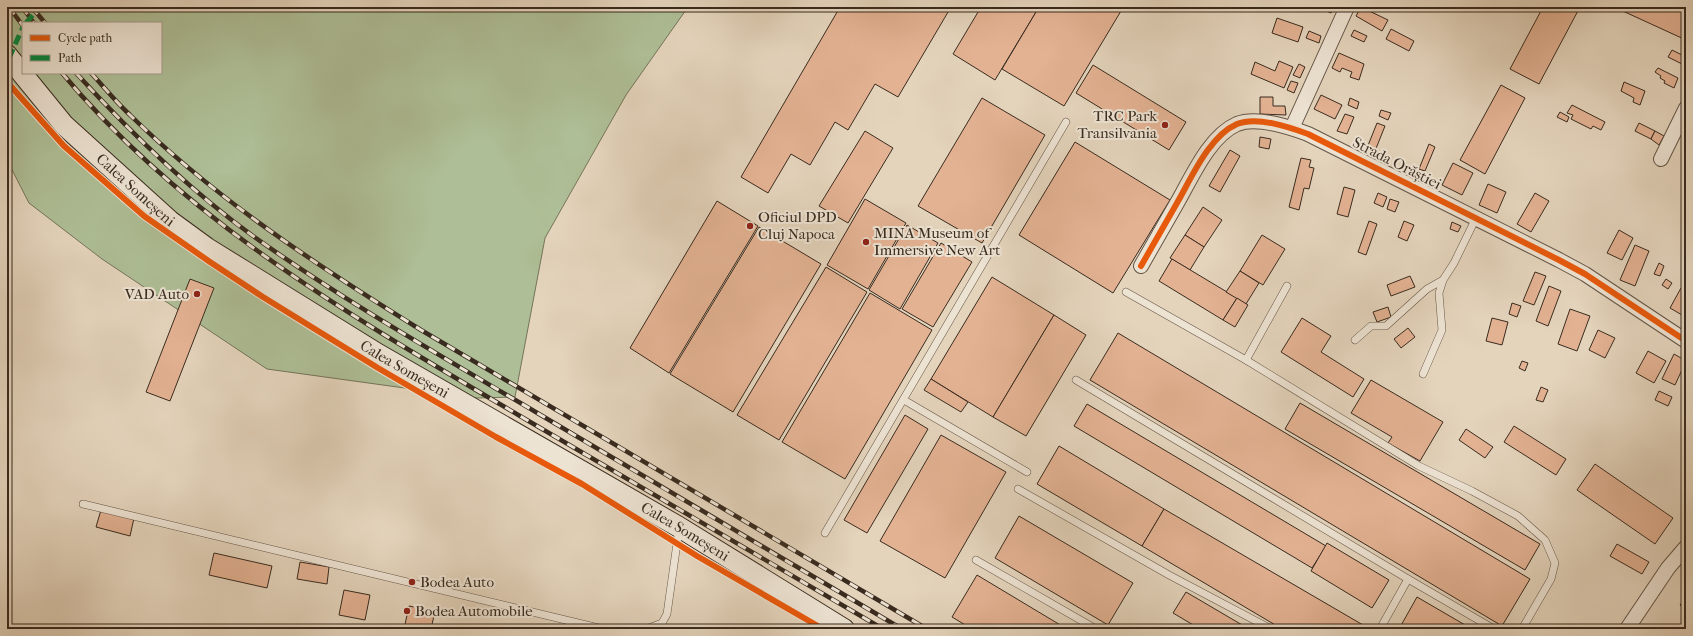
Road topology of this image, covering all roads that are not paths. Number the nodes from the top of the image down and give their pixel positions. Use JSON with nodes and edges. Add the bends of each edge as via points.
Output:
{"nodes":[{"id":1,"x":1347,"y":7,"type":"edge"},
{"id":2,"x":8,"y":57,"type":"edge"},
{"id":3,"x":1686,"y":108,"type":"edge"},
{"id":4,"x":1066,"y":122,"type":"dead end"},
{"id":5,"x":1292,"y":128,"type":"junction"},
{"id":6,"x":1661,"y":160,"type":"dead end"},
{"id":7,"x":1476,"y":218,"type":"junction"},
{"id":8,"x":1141,"y":266,"type":"dead end"},
{"id":9,"x":1443,"y":280,"type":"junction"},
{"id":10,"x":1287,"y":286,"type":"dead end"},
{"id":11,"x":1126,"y":292,"type":"dead end"},
{"id":12,"x":1355,"y":340,"type":"dead end"},
{"id":13,"x":1686,"y":341,"type":"edge"},
{"id":14,"x":1246,"y":360,"type":"junction"},
{"id":15,"x":1423,"y":374,"type":"dead end"},
{"id":16,"x":1076,"y":380,"type":"dead end"},
{"id":17,"x":904,"y":400,"type":"junction"},
{"id":18,"x":1026,"y":472,"type":"dead end"},
{"id":19,"x":1018,"y":489,"type":"dead end"},
{"id":20,"x":83,"y":504,"type":"dead end"},
{"id":21,"x":679,"y":527,"type":"junction"},
{"id":22,"x":825,"y":533,"type":"dead end"},
{"id":23,"x":1686,"y":548,"type":"edge"},
{"id":24,"x":976,"y":560,"type":"dead end"},
{"id":25,"x":1408,"y":579,"type":"junction"},
{"id":26,"x":603,"y":629,"type":"edge"},
{"id":27,"x":646,"y":629,"type":"edge"},
{"id":28,"x":844,"y":629,"type":"edge"},
{"id":29,"x":1096,"y":629,"type":"edge"},
{"id":30,"x":1271,"y":629,"type":"edge"},
{"id":31,"x":1380,"y":629,"type":"edge"},
{"id":32,"x":1494,"y":629,"type":"edge"},
{"id":33,"x":1522,"y":629,"type":"edge"},
{"id":34,"x":1627,"y":629,"type":"edge"}],
"edges":[{"from":1,"to":5,"type":"street"},
{"from":2,"to":21,"type":"main road","name":"Calea Someșeni","via":[[64,125],[170,221],[207,248],[378,354]]},
{"from":3,"to":6,"type":"street"},
{"from":4,"to":17,"type":"lane"},
{"from":5,"to":7,"type":"street","name":"Strada Orăștiei"},
{"from":5,"to":8,"type":"street","name":"Strada Orăștiei","via":[[1253,122],[1237,124],[1220,135],[1204,156]]},
{"from":7,"to":9,"type":"lane"},
{"from":7,"to":13,"type":"street","name":"Strada Orăștiei","via":[[1585,274]]},
{"from":9,"to":12,"type":"lane","via":[[1427,289],[1386,326],[1371,326]]},
{"from":9,"to":15,"type":"lane","via":[[1439,293],[1442,330]]},
{"from":10,"to":14,"type":"lane"},
{"from":11,"to":14,"type":"lane"},
{"from":14,"to":33,"type":"lane","via":[[1420,466],[1518,516],[1545,540],[1555,563],[1553,574]]},
{"from":16,"to":25,"type":"lane"},
{"from":17,"to":18,"type":"lane"},
{"from":17,"to":22,"type":"lane"},
{"from":19,"to":30,"type":"lane","via":[[1169,575]]},
{"from":20,"to":26,"type":"lane"},
{"from":21,"to":27,"type":"lane","via":[[667,614],[662,623]]},
{"from":21,"to":28,"type":"main road","name":"Calea Someșeni"},
{"from":23,"to":34,"type":"street","via":[[1668,568]]},
{"from":24,"to":29,"type":"lane"},
{"from":25,"to":31,"type":"lane"},
{"from":25,"to":32,"type":"lane"}]}
